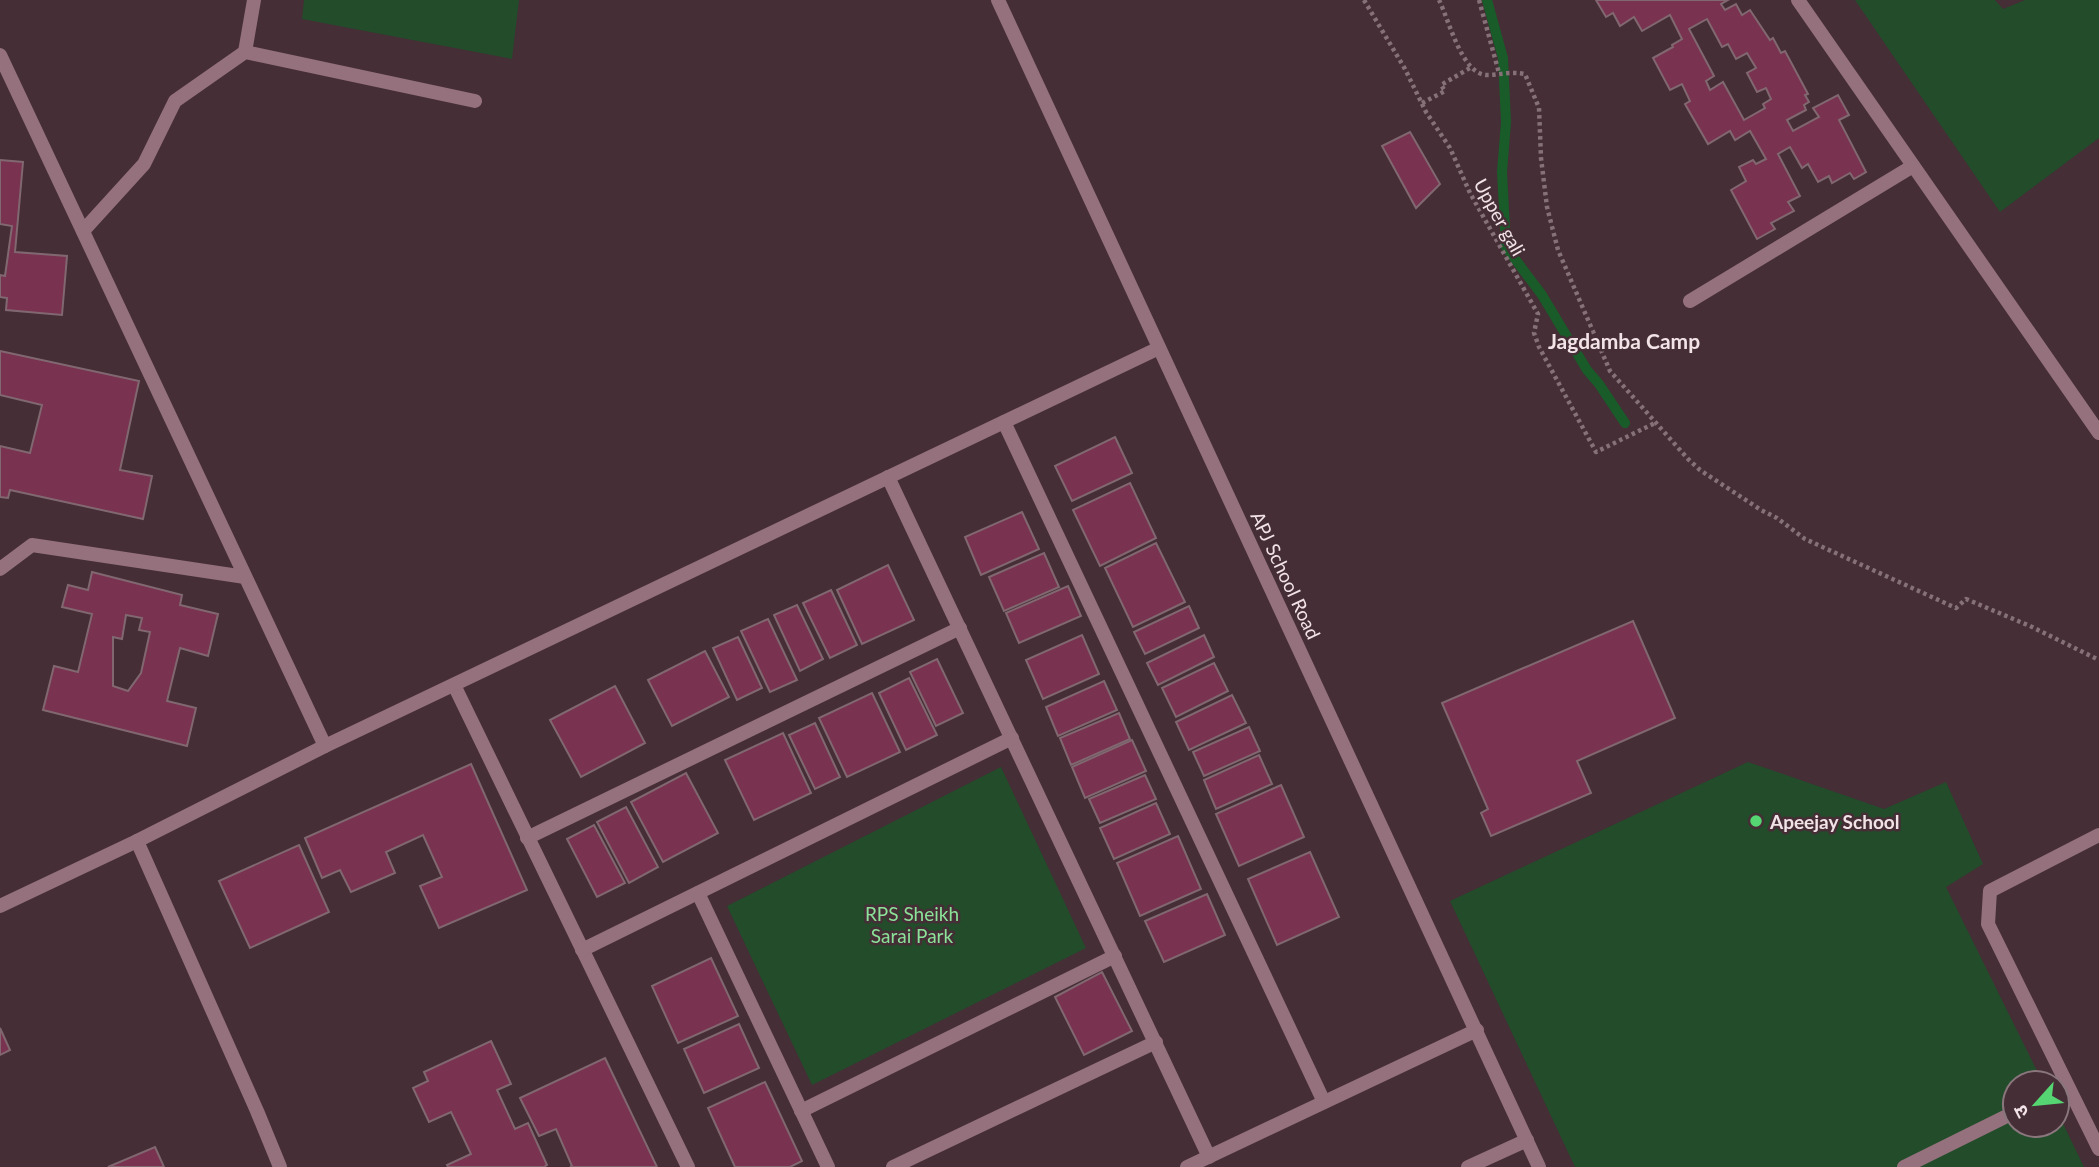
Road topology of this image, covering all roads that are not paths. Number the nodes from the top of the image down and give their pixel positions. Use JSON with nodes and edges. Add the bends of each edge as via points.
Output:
{"nodes":[{"id":1,"x":254,"y":0,"type":"edge"},
{"id":2,"x":999,"y":0,"type":"edge"},
{"id":3,"x":1798,"y":0,"type":"edge"},
{"id":4,"x":245,"y":52,"type":"junction"},
{"id":5,"x":0,"y":55,"type":"edge"},
{"id":6,"x":475,"y":101,"type":"dead end"},
{"id":7,"x":1913,"y":166,"type":"junction"},
{"id":8,"x":83,"y":231,"type":"junction"},
{"id":9,"x":1690,"y":301,"type":"dead end"},
{"id":10,"x":1159,"y":348,"type":"junction"},
{"id":11,"x":1004,"y":422,"type":"junction"},
{"id":12,"x":2099,"y":433,"type":"edge"},
{"id":13,"x":888,"y":477,"type":"junction"},
{"id":14,"x":0,"y":569,"type":"edge"},
{"id":15,"x":245,"y":577,"type":"junction"},
{"id":16,"x":960,"y":628,"type":"junction"},
{"id":17,"x":453,"y":685,"type":"junction"},
{"id":18,"x":1012,"y":738,"type":"junction"},
{"id":19,"x":324,"y":746,"type":"junction"},
{"id":20,"x":2099,"y":835,"type":"edge"},
{"id":21,"x":527,"y":838,"type":"junction"},
{"id":22,"x":137,"y":841,"type":"junction"},
{"id":23,"x":698,"y":893,"type":"junction"},
{"id":24,"x":0,"y":906,"type":"edge"},
{"id":25,"x":582,"y":950,"type":"junction"},
{"id":26,"x":1115,"y":956,"type":"junction"},
{"id":27,"x":1477,"y":1030,"type":"junction"},
{"id":28,"x":1156,"y":1042,"type":"junction"},
{"id":29,"x":2054,"y":1069,"type":"edge"},
{"id":30,"x":1324,"y":1102,"type":"junction"},
{"id":31,"x":2071,"y":1102,"type":"edge"},
{"id":32,"x":801,"y":1111,"type":"junction"},
{"id":33,"x":2001,"y":1119,"type":"edge"},
{"id":34,"x":1527,"y":1140,"type":"junction"},
{"id":35,"x":2099,"y":1149,"type":"edge"},
{"id":36,"x":1209,"y":1157,"type":"junction"},
{"id":37,"x":280,"y":1167,"type":"edge"},
{"id":38,"x":688,"y":1167,"type":"edge"},
{"id":39,"x":828,"y":1167,"type":"edge"},
{"id":40,"x":893,"y":1167,"type":"edge"},
{"id":41,"x":1187,"y":1167,"type":"edge"},
{"id":42,"x":1468,"y":1167,"type":"edge"},
{"id":43,"x":1539,"y":1167,"type":"edge"},
{"id":44,"x":1904,"y":1167,"type":"edge"}],
"edges":[{"from":1,"to":4,"type":"street"},
{"from":2,"to":10,"type":"street","name":"APJ School Road"},
{"from":3,"to":7,"type":"street"},
{"from":4,"to":6,"type":"street"},
{"from":4,"to":8,"type":"street","via":[[175,101],[144,164]]},
{"from":5,"to":8,"type":"street"},
{"from":7,"to":9,"type":"street"},
{"from":7,"to":12,"type":"street"},
{"from":8,"to":15,"type":"street"},
{"from":10,"to":11,"type":"street"},
{"from":10,"to":27,"type":"street","name":"APJ School Road"},
{"from":11,"to":13,"type":"street"},
{"from":11,"to":30,"type":"street"},
{"from":13,"to":16,"type":"street"},
{"from":13,"to":17,"type":"street"},
{"from":14,"to":15,"type":"street","via":[[32,545]]},
{"from":15,"to":19,"type":"street"},
{"from":16,"to":18,"type":"street"},
{"from":16,"to":21,"type":"street"},
{"from":17,"to":19,"type":"street"},
{"from":17,"to":21,"type":"street"},
{"from":18,"to":23,"type":"street"},
{"from":18,"to":26,"type":"street"},
{"from":19,"to":22,"type":"street"},
{"from":20,"to":29,"type":"street","via":[[1990,891],[1988,924]]},
{"from":21,"to":25,"type":"street"},
{"from":22,"to":24,"type":"street"},
{"from":22,"to":37,"type":"street"},
{"from":23,"to":25,"type":"street"},
{"from":23,"to":32,"type":"street"},
{"from":25,"to":38,"type":"street"},
{"from":26,"to":28,"type":"street"},
{"from":26,"to":32,"type":"street"},
{"from":27,"to":30,"type":"street"},
{"from":27,"to":34,"type":"street","name":"APJ School Road"},
{"from":28,"to":36,"type":"street"},
{"from":28,"to":40,"type":"street"},
{"from":30,"to":36,"type":"street"},
{"from":31,"to":35,"type":"street"},
{"from":32,"to":39,"type":"street"},
{"from":33,"to":44,"type":"street"},
{"from":34,"to":42,"type":"street"},
{"from":34,"to":43,"type":"street","name":"APJ School Road"},
{"from":36,"to":41,"type":"street"}]}
